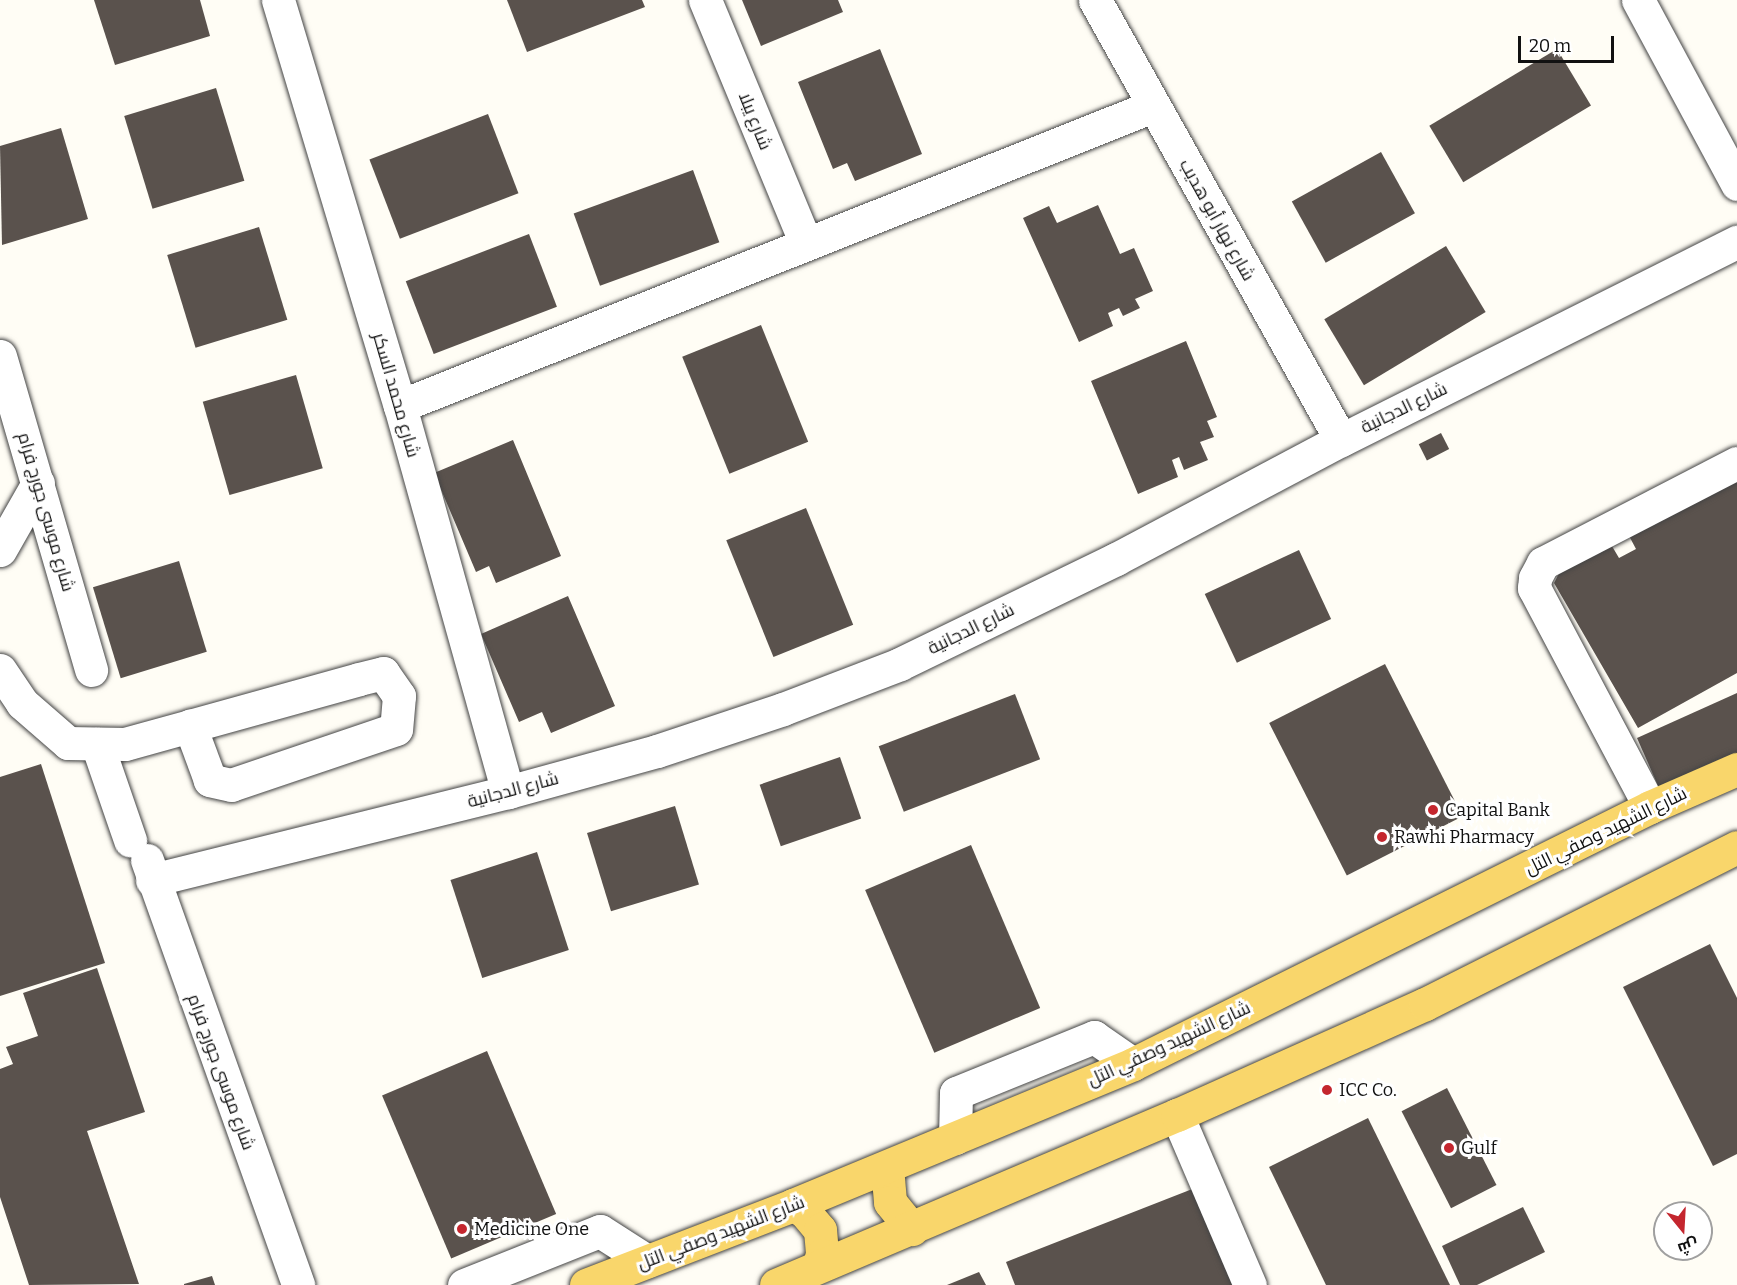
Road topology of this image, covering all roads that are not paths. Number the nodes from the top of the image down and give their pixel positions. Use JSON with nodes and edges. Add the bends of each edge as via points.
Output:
{"nodes":[{"id":1,"x":278,"y":0,"type":"edge"},
{"id":2,"x":705,"y":0,"type":"edge"},
{"id":3,"x":1095,"y":0,"type":"edge"},
{"id":4,"x":1638,"y":0,"type":"edge"},
{"id":5,"x":1153,"y":106,"type":"junction"},
{"id":6,"x":1737,"y":184,"type":"edge"},
{"id":7,"x":805,"y":242,"type":"junction"},
{"id":8,"x":1737,"y":243,"type":"edge"},
{"id":9,"x":0,"y":356,"type":"edge"},
{"id":10,"x":400,"y":406,"type":"junction"},
{"id":11,"x":1341,"y":440,"type":"junction"},
{"id":12,"x":13,"y":447,"type":"edge"},
{"id":13,"x":1737,"y":463,"type":"edge"},
{"id":14,"x":38,"y":483,"type":"junction"},
{"id":15,"x":0,"y":550,"type":"edge"},
{"id":16,"x":91,"y":669,"type":"dead end"},
{"id":17,"x":0,"y":670,"type":"edge"},
{"id":18,"x":190,"y":726,"type":"junction"},
{"id":19,"x":97,"y":744,"type":"junction"},
{"id":20,"x":1737,"y":769,"type":"edge"},
{"id":21,"x":508,"y":792,"type":"junction"},
{"id":22,"x":1650,"y":807,"type":"junction"},
{"id":23,"x":1737,"y":847,"type":"edge"},
{"id":24,"x":143,"y":860,"type":"junction"},
{"id":25,"x":1177,"y":1115,"type":"junction"},
{"id":26,"x":887,"y":1167,"type":"junction"},
{"id":27,"x":793,"y":1206,"type":"junction"},
{"id":28,"x":912,"y":1229,"type":"junction"},
{"id":29,"x":647,"y":1261,"type":"junction"},
{"id":30,"x":818,"y":1266,"type":"junction"},
{"id":31,"x":298,"y":1285,"type":"edge"},
{"id":32,"x":464,"y":1285,"type":"edge"},
{"id":33,"x":586,"y":1285,"type":"edge"},
{"id":34,"x":776,"y":1285,"type":"edge"},
{"id":35,"x":1250,"y":1285,"type":"edge"}],
"edges":[{"from":1,"to":10,"type":"street","name":"شارع محمد السكر"},
{"from":2,"to":7,"type":"street","name":"شارع يبلا"},
{"from":3,"to":5,"type":"street","name":"شارع نهار أبو هديب"},
{"from":4,"to":6,"type":"street"},
{"from":5,"to":7,"type":"street"},
{"from":5,"to":11,"type":"street","name":"شارع نهار أبو هديب"},
{"from":7,"to":10,"type":"street"},
{"from":8,"to":11,"type":"street","name":"شارع الدجانية"},
{"from":9,"to":12,"type":"street","name":"شارع موسى جورج فرام"},
{"from":10,"to":21,"type":"street","name":"شارع محمد السكر"},
{"from":11,"to":21,"type":"street","name":"شارع الدجانية","via":[[1116,559],[900,664],[678,744]]},
{"from":12,"to":14,"type":"street","name":"شارع موسى جورج فرام"},
{"from":13,"to":22,"type":"street","via":[[1543,563],[1535,578],[1534,588]]},
{"from":14,"to":15,"type":"street"},
{"from":14,"to":16,"type":"street","name":"شارع موسى جورج فرام"},
{"from":17,"to":19,"type":"street","via":[[22,704],[68,743]]},
{"from":18,"to":18,"type":"street","via":[[210,780],[231,785],[396,729],[399,696],[383,673]]},
{"from":18,"to":19,"type":"street","via":[[125,744]]},
{"from":19,"to":24,"type":"street","name":"شارع موسى جورج فرام"},
{"from":20,"to":22,"type":"main road","name":"شارع الشهيد وصفي التل"},
{"from":21,"to":24,"type":"street","name":"شارع الدجانية"},
{"from":22,"to":26,"type":"main road","name":"شارع الشهيد وصفي التل","via":[[1133,1064]]},
{"from":23,"to":25,"type":"main road","via":[[1425,1005]]},
{"from":24,"to":31,"type":"street","name":"شارع موسى جورج فرام"},
{"from":25,"to":28,"type":"main road"},
{"from":25,"to":35,"type":"street"},
{"from":26,"to":27,"type":"main road","name":"شارع الشهيد وصفي التل"},
{"from":26,"to":28,"type":"main road","via":[[890,1202]]},
{"from":27,"to":29,"type":"main road","name":"شارع الشهيد وصفي التل"},
{"from":27,"to":30,"type":"main road","via":[[804,1211],[819,1230],[822,1255]]},
{"from":28,"to":30,"type":"main road"},
{"from":29,"to":32,"type":"street","via":[[600,1231]]},
{"from":29,"to":33,"type":"main road","name":"شارع الشهيد وصفي التل"},
{"from":30,"to":34,"type":"main road"}]}
